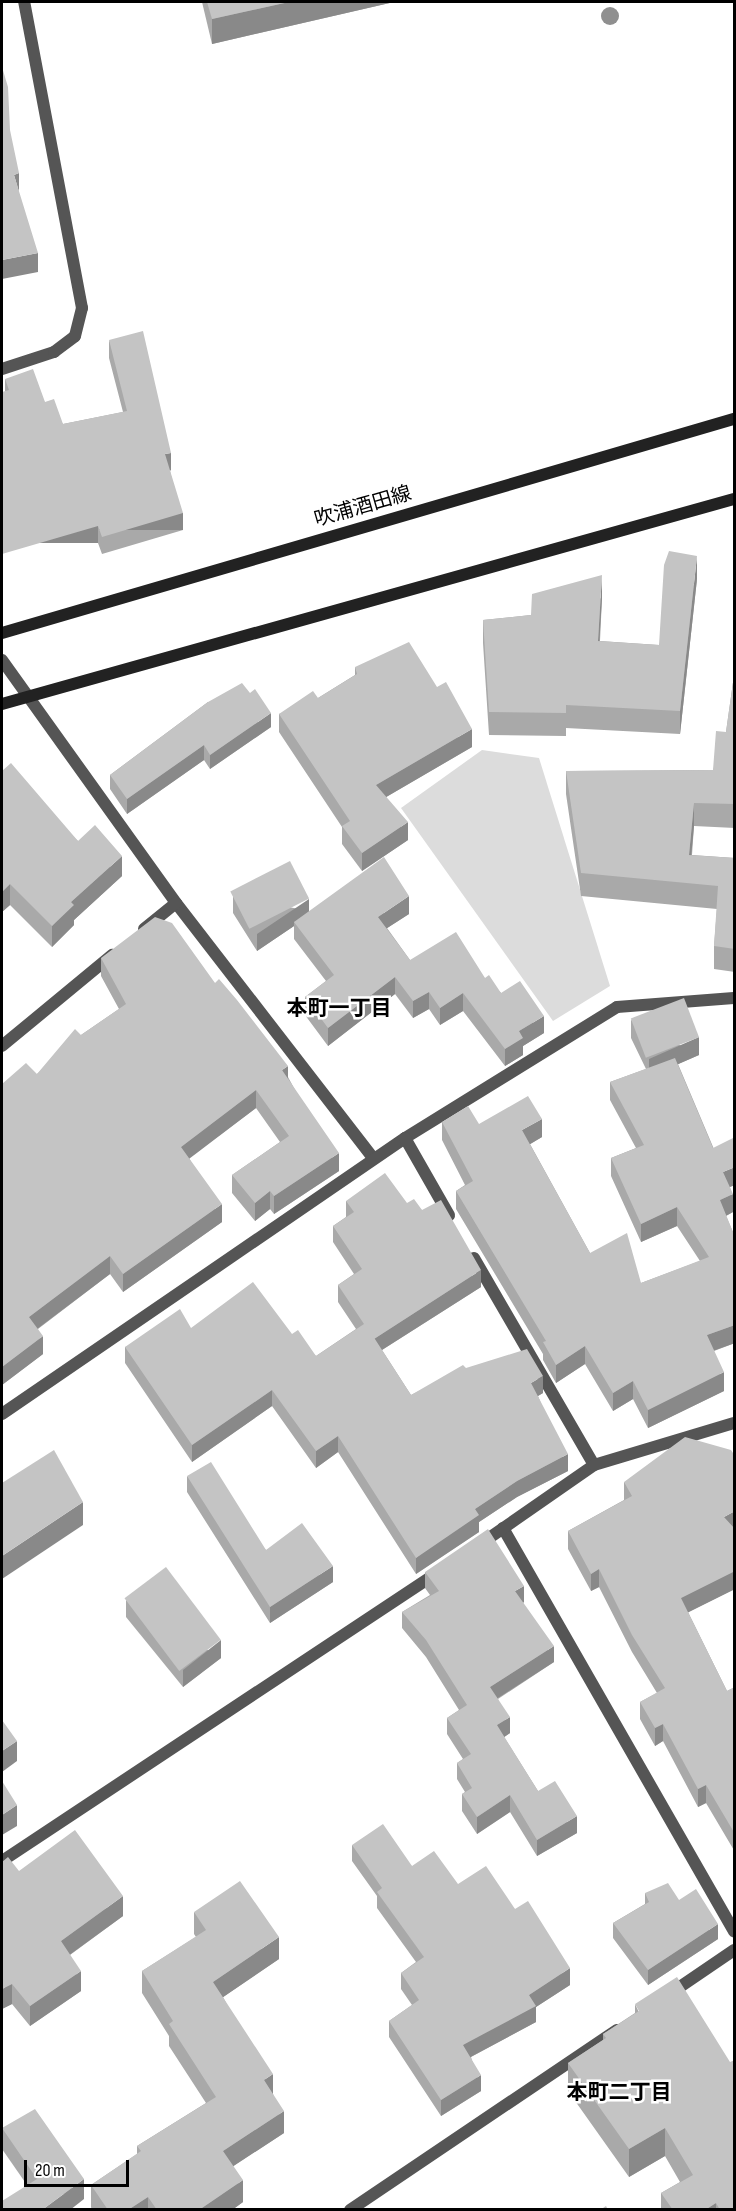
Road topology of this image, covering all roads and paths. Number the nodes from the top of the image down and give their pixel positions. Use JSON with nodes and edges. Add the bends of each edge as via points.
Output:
{"nodes":[{"id":1,"x":24,"y":2,"type":"edge"},
{"id":2,"x":2,"y":369,"type":"edge"},
{"id":3,"x":735,"y":419,"type":"edge"},
{"id":4,"x":735,"y":499,"type":"edge"},
{"id":5,"x":2,"y":633,"type":"edge"},
{"id":6,"x":2,"y":660,"type":"edge"},
{"id":7,"x":28,"y":696,"type":"junction"},
{"id":8,"x":2,"y":704,"type":"edge"},
{"id":9,"x":176,"y":903,"type":"junction"},
{"id":10,"x":735,"y":998,"type":"edge"},
{"id":11,"x":2,"y":1046,"type":"edge"},
{"id":12,"x":405,"y":1138,"type":"junction"},
{"id":13,"x":372,"y":1157,"type":"junction"},
{"id":14,"x":458,"y":1230,"type":"edge"},
{"id":15,"x":470,"y":1250,"type":"edge"},
{"id":16,"x":2,"y":1414,"type":"edge"},
{"id":17,"x":735,"y":1423,"type":"edge"},
{"id":18,"x":594,"y":1465,"type":"junction"},
{"id":19,"x":503,"y":1528,"type":"junction"},
{"id":20,"x":464,"y":1555,"type":"edge"},
{"id":21,"x":444,"y":1568,"type":"edge"},
{"id":22,"x":2,"y":1861,"type":"edge"},
{"id":23,"x":735,"y":1931,"type":"edge"},
{"id":24,"x":735,"y":1950,"type":"edge"},
{"id":25,"x":657,"y":2002,"type":"edge"},
{"id":26,"x":628,"y":2022,"type":"edge"},
{"id":27,"x":350,"y":2210,"type":"edge"}],
"edges":[{"from":1,"to":2,"type":"street","via":[[82,308],[75,336],[54,351]]},
{"from":3,"to":5,"type":"main road","name":"吹浦酒田線"},
{"from":4,"to":7,"type":"main road"},
{"from":6,"to":7,"type":"street"},
{"from":7,"to":8,"type":"main road"},
{"from":7,"to":9,"type":"street"},
{"from":9,"to":11,"type":"street"},
{"from":9,"to":13,"type":"street"},
{"from":10,"to":12,"type":"street","via":[[617,1006]]},
{"from":12,"to":13,"type":"street"},
{"from":12,"to":14,"type":"street"},
{"from":13,"to":16,"type":"street"},
{"from":15,"to":18,"type":"street"},
{"from":17,"to":18,"type":"street"},
{"from":18,"to":19,"type":"street"},
{"from":19,"to":20,"type":"street"},
{"from":19,"to":23,"type":"street"},
{"from":21,"to":22,"type":"street"},
{"from":24,"to":25,"type":"street"},
{"from":26,"to":27,"type":"street"}]}
